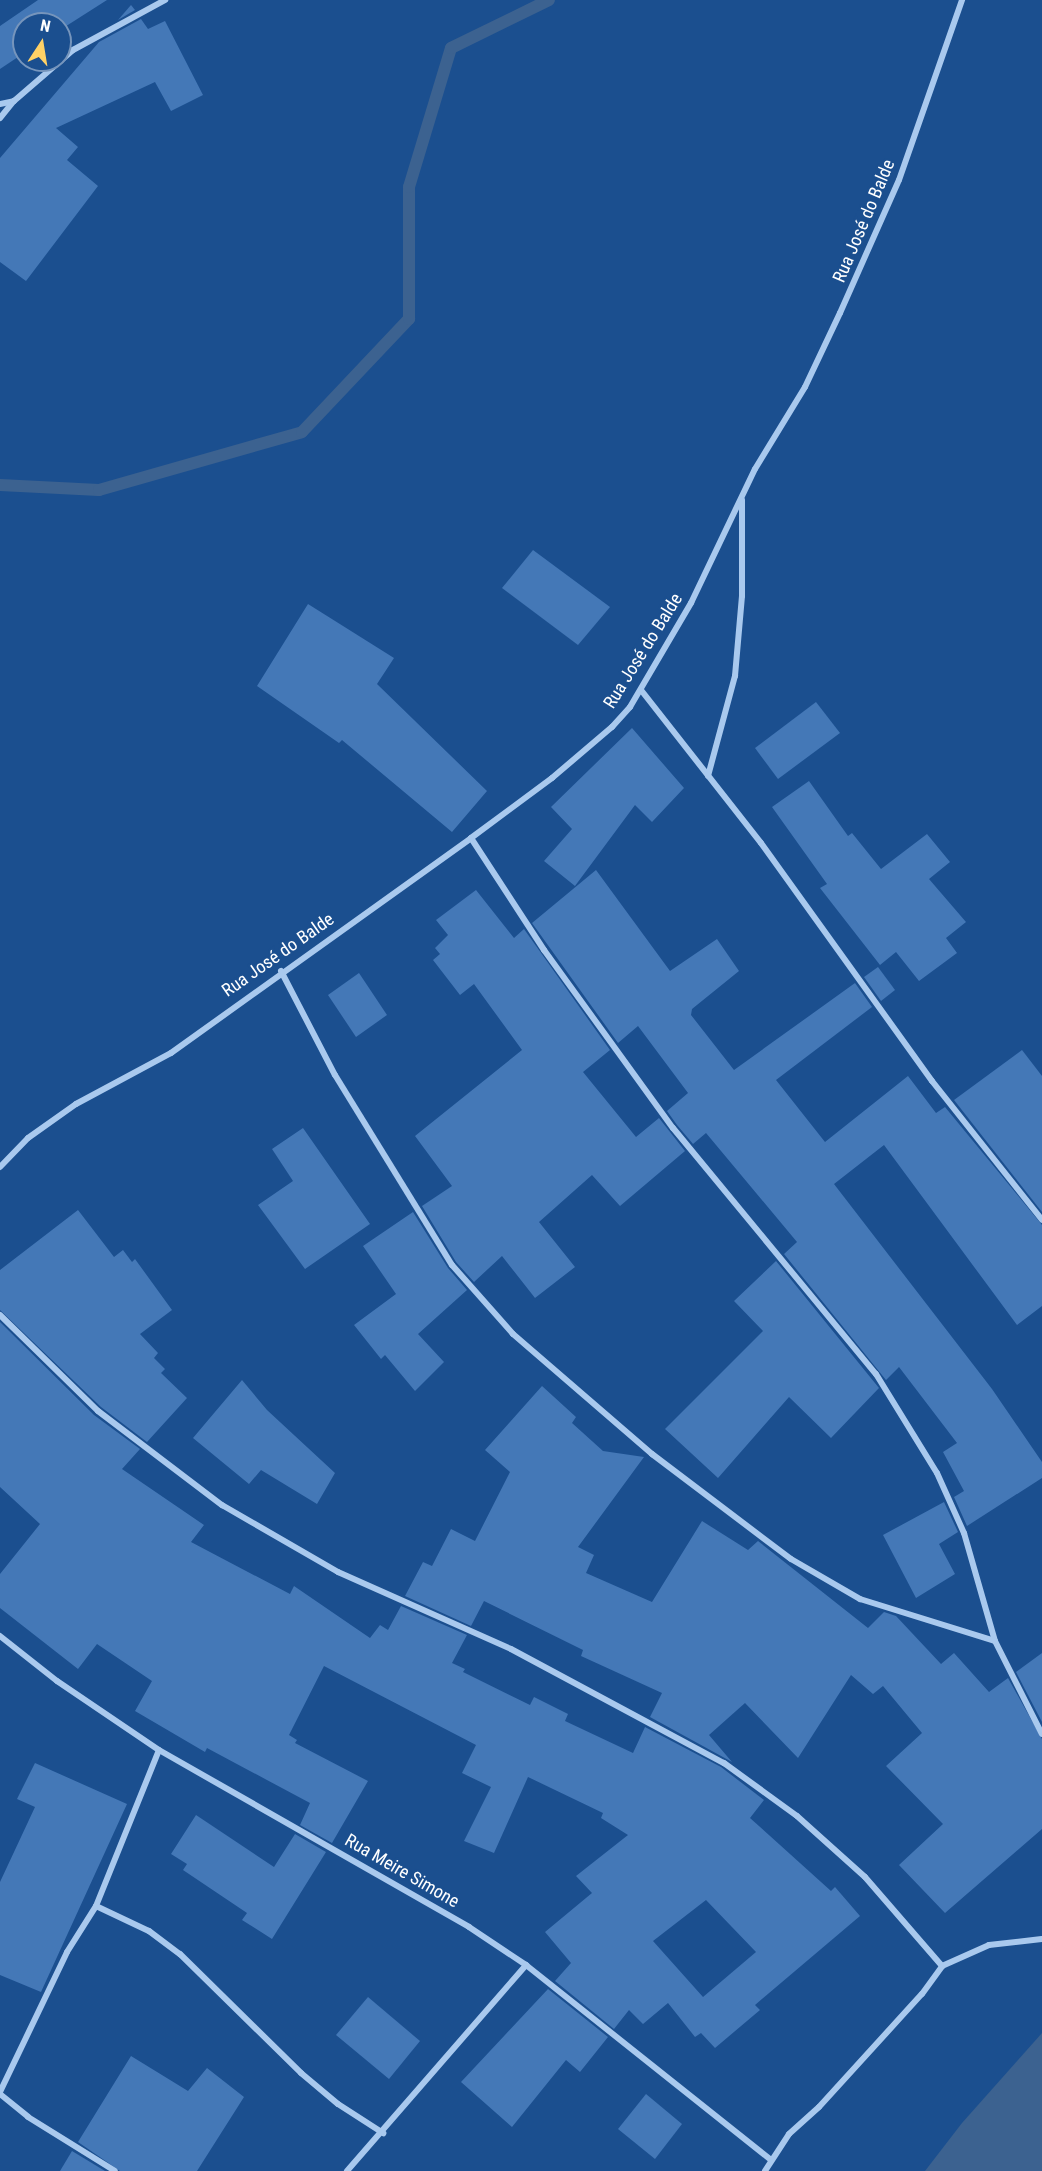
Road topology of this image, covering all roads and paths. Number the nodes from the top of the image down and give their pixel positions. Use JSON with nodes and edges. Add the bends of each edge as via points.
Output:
{"nodes":[{"id":1,"x":165,"y":0,"type":"edge"},
{"id":2,"x":962,"y":0,"type":"edge"},
{"id":3,"x":14,"y":101,"type":"junction"},
{"id":4,"x":0,"y":104,"type":"edge"},
{"id":5,"x":0,"y":118,"type":"edge"},
{"id":6,"x":742,"y":496,"type":"junction"},
{"id":7,"x":641,"y":690,"type":"junction"},
{"id":8,"x":708,"y":776,"type":"junction"},
{"id":9,"x":471,"y":837,"type":"junction"},
{"id":10,"x":281,"y":971,"type":"junction"},
{"id":11,"x":0,"y":1167,"type":"edge"},
{"id":12,"x":1042,"y":1220,"type":"edge"},
{"id":13,"x":0,"y":1315,"type":"edge"},
{"id":14,"x":0,"y":1636,"type":"edge"},
{"id":15,"x":995,"y":1641,"type":"junction"},
{"id":16,"x":1042,"y":1734,"type":"edge"},
{"id":17,"x":159,"y":1750,"type":"junction"},
{"id":18,"x":96,"y":1905,"type":"junction"},
{"id":19,"x":1042,"y":1939,"type":"edge"},
{"id":20,"x":526,"y":1965,"type":"junction"},
{"id":21,"x":942,"y":1966,"type":"junction"},
{"id":22,"x":0,"y":2093,"type":"edge"},
{"id":23,"x":383,"y":2133,"type":"junction"},
{"id":24,"x":771,"y":2160,"type":"junction"},
{"id":25,"x":115,"y":2171,"type":"edge"},
{"id":26,"x":347,"y":2171,"type":"edge"},
{"id":27,"x":765,"y":2171,"type":"edge"}],
"edges":[{"from":1,"to":3,"type":"street","via":[[73,50]]},
{"from":2,"to":6,"type":"street","name":"Rua José do Balde","via":[[895,190],[805,387]]},
{"from":3,"to":4,"type":"street"},
{"from":3,"to":5,"type":"street"},
{"from":6,"to":7,"type":"street","name":"Rua José do Balde","via":[[691,603]]},
{"from":6,"to":8,"type":"street","via":[[742,596],[735,676]]},
{"from":7,"to":8,"type":"street"},
{"from":7,"to":9,"type":"street","name":"Rua José do Balde","via":[[612,727]]},
{"from":8,"to":12,"type":"street","via":[[932,1081]]},
{"from":9,"to":10,"type":"street","name":"Rua José do Balde"},
{"from":9,"to":15,"type":"street","via":[[544,950],[673,1128],[876,1374],[937,1473],[964,1533]]},
{"from":10,"to":11,"type":"street","name":"Rua José do Balde","via":[[171,1053],[76,1104],[28,1138]]},
{"from":10,"to":15,"type":"street","via":[[336,1075],[452,1265],[513,1334],[652,1454],[791,1559],[860,1599]]},
{"from":13,"to":21,"type":"street","via":[[98,1411],[222,1505],[338,1572],[511,1649],[724,1763],[797,1816],[865,1877]]},
{"from":14,"to":17,"type":"street","name":"Rua Meire Simone","via":[[57,1681]]},
{"from":15,"to":16,"type":"street"},
{"from":17,"to":18,"type":"street"},
{"from":17,"to":20,"type":"street","name":"Rua Meire Simone","via":[[469,1927]]},
{"from":18,"to":22,"type":"street","via":[[67,1952]]},
{"from":18,"to":23,"type":"street","via":[[180,1954],[301,2073],[338,2104]]},
{"from":19,"to":21,"type":"street","via":[[989,1945]]},
{"from":20,"to":23,"type":"street"},
{"from":20,"to":24,"type":"street","name":"Rua Meire Simone"},
{"from":21,"to":24,"type":"street","via":[[922,1994],[789,2134]]},
{"from":22,"to":25,"type":"street","via":[[28,2117]]},
{"from":23,"to":26,"type":"street"},
{"from":24,"to":27,"type":"street"}]}
